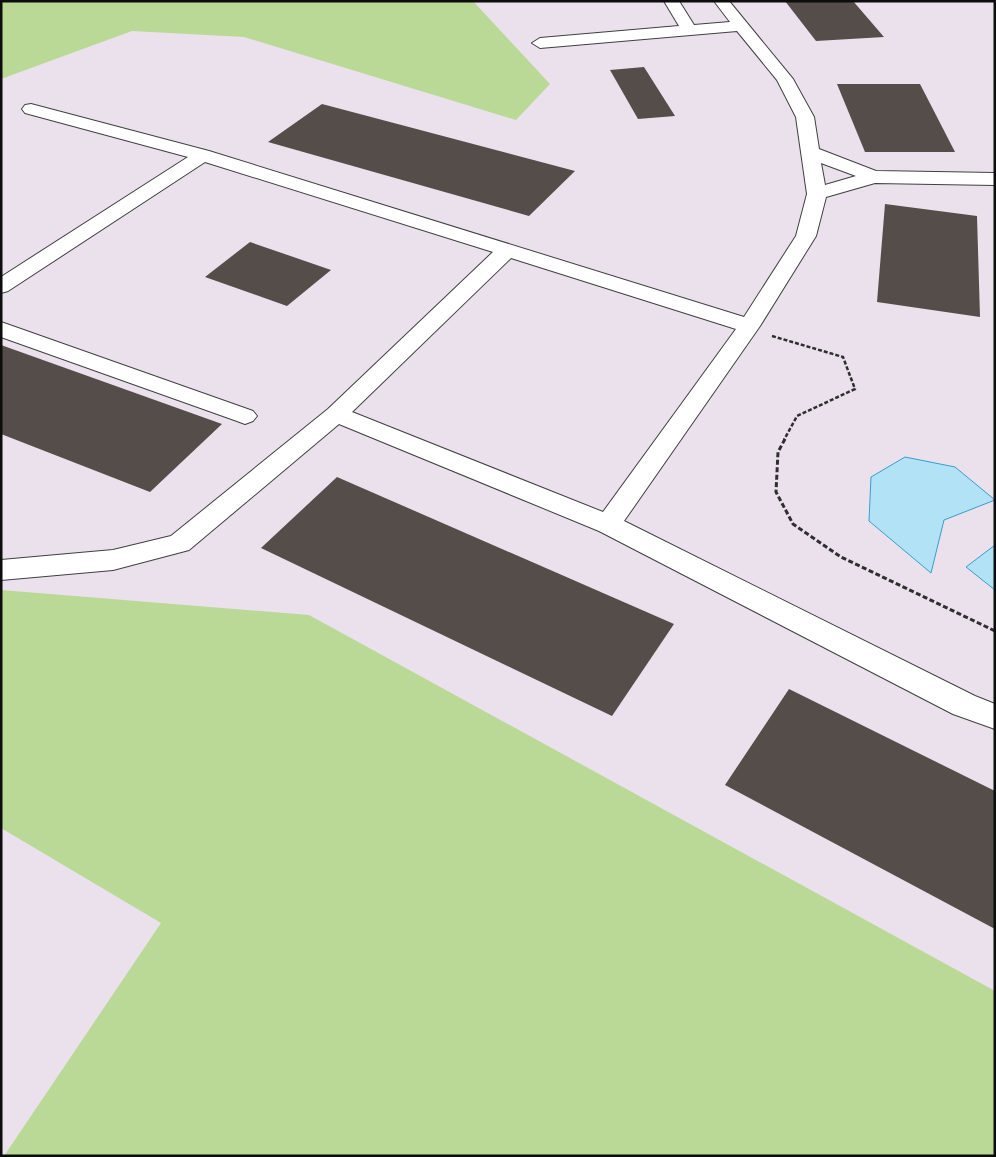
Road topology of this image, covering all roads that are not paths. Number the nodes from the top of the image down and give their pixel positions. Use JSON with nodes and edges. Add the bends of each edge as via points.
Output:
{"nodes":[{"id":1,"x":671,"y":1,"type":"edge"},
{"id":2,"x":721,"y":1,"type":"edge"},
{"id":3,"x":739,"y":26,"type":"junction"},
{"id":4,"x":689,"y":30,"type":"junction"},
{"id":5,"x":540,"y":43,"type":"dead end"},
{"id":6,"x":31,"y":110,"type":"dead end"},
{"id":7,"x":812,"y":153,"type":"junction"},
{"id":8,"x":202,"y":156,"type":"junction"},
{"id":9,"x":874,"y":177,"type":"junction"},
{"id":10,"x":995,"y":179,"type":"edge"},
{"id":11,"x":817,"y":194,"type":"junction"},
{"id":12,"x":507,"y":250,"type":"junction"},
{"id":13,"x":1,"y":287,"type":"edge"},
{"id":14,"x":750,"y":326,"type":"junction"},
{"id":15,"x":1,"y":329,"type":"edge"},
{"id":16,"x":336,"y":414,"type":"junction"},
{"id":17,"x":245,"y":416,"type":"dead end"},
{"id":18,"x":608,"y":524,"type":"junction"},
{"id":19,"x":1,"y":570,"type":"edge"},
{"id":20,"x":995,"y":717,"type":"edge"}],
"edges":[{"from":1,"to":4,"type":"street"},
{"from":2,"to":3,"type":"street"},
{"from":3,"to":4,"type":"street"},
{"from":3,"to":7,"type":"street","via":[[786,78],[805,117]]},
{"from":4,"to":5,"type":"street"},
{"from":6,"to":8,"type":"street"},
{"from":7,"to":9,"type":"street"},
{"from":7,"to":11,"type":"street"},
{"from":8,"to":12,"type":"street"},
{"from":8,"to":13,"type":"street"},
{"from":9,"to":10,"type":"street"},
{"from":9,"to":11,"type":"street"},
{"from":11,"to":14,"type":"street","via":[[806,236]]},
{"from":12,"to":14,"type":"street"},
{"from":12,"to":16,"type":"street"},
{"from":14,"to":18,"type":"street"},
{"from":15,"to":17,"type":"street"},
{"from":16,"to":18,"type":"street"},
{"from":16,"to":19,"type":"street","via":[[180,543],[113,560]]},
{"from":18,"to":20,"type":"street","via":[[964,705]]}]}
